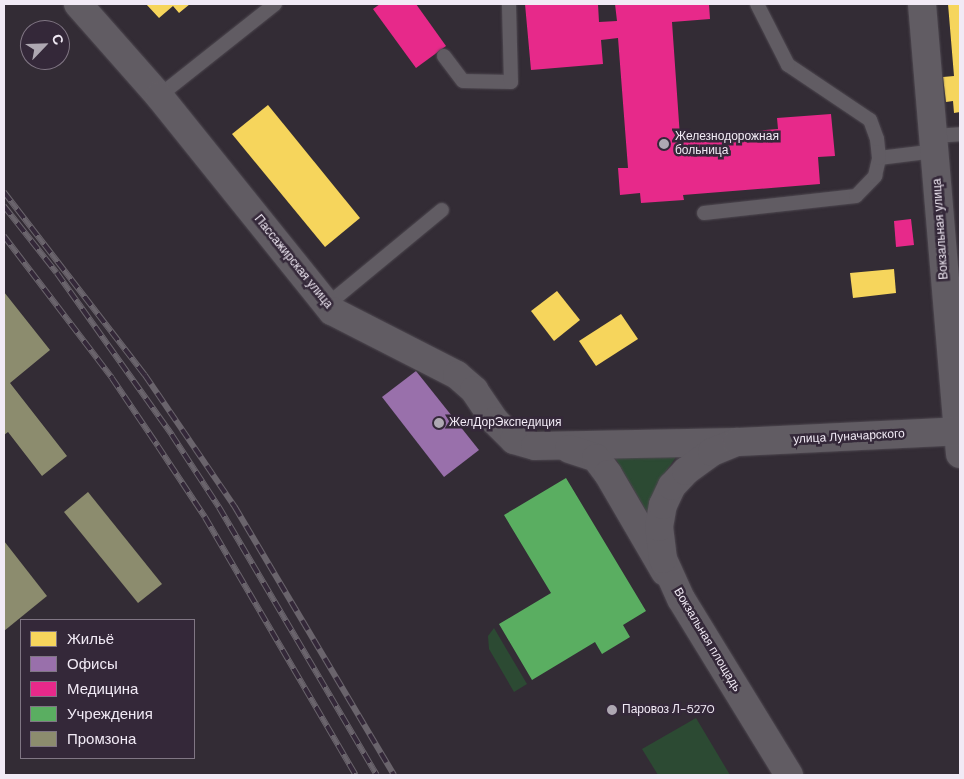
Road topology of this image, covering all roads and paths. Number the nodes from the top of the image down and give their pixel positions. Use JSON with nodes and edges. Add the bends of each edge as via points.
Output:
{"nodes":[{"id":1,"x":78,"y":4,"type":"edge"},
{"id":2,"x":275,"y":4,"type":"edge"},
{"id":3,"x":509,"y":4,"type":"edge"},
{"id":4,"x":758,"y":4,"type":"edge"},
{"id":5,"x":922,"y":4,"type":"edge"},
{"id":6,"x":444,"y":56,"type":"dead end"},
{"id":7,"x":159,"y":96,"type":"junction"},
{"id":8,"x":943,"y":140,"type":"edge"},
{"id":9,"x":879,"y":158,"type":"junction"},
{"id":10,"x":442,"y":210,"type":"dead end"},
{"id":11,"x":704,"y":213,"type":"dead end"},
{"id":12,"x":327,"y":305,"type":"junction"},
{"id":13,"x":960,"y":439,"type":"edge"},
{"id":14,"x":737,"y":442,"type":"junction"},
{"id":15,"x":558,"y":445,"type":"junction"},
{"id":16,"x":681,"y":599,"type":"junction"},
{"id":17,"x":789,"y":775,"type":"edge"}],
"edges":[{"from":1,"to":7,"type":"street","name":"Пассажирская улица"},
{"from":2,"to":7,"type":"lane"},
{"from":3,"to":6,"type":"lane","via":[[511,82],[464,81]]},
{"from":4,"to":9,"type":"lane","via":[[788,65],[870,120],[878,139]]},
{"from":5,"to":8,"type":"street","name":"Вокзальная улица"},
{"from":7,"to":12,"type":"street","name":"Пассажирская улица"},
{"from":8,"to":9,"type":"lane"},
{"from":8,"to":13,"type":"street","name":"Вокзальная улица"},
{"from":9,"to":11,"type":"lane","via":[[875,176],[856,196]]},
{"from":10,"to":12,"type":"lane"},
{"from":12,"to":15,"type":"street","name":"Пассажирская улица","via":[[332,311],[457,375],[474,390],[495,421],[514,440],[535,446]]},
{"from":13,"to":14,"type":"street","name":"улица Луначарского"},
{"from":14,"to":15,"type":"street","name":"Пассажирская улица"},
{"from":14,"to":16,"type":"street","name":"Вокзальная площадь","via":[[712,452],[686,471],[672,486],[663,505],[659,542]]},
{"from":15,"to":16,"type":"street","via":[[596,458]]},
{"from":16,"to":17,"type":"street","name":"Вокзальная площадь"}]}
